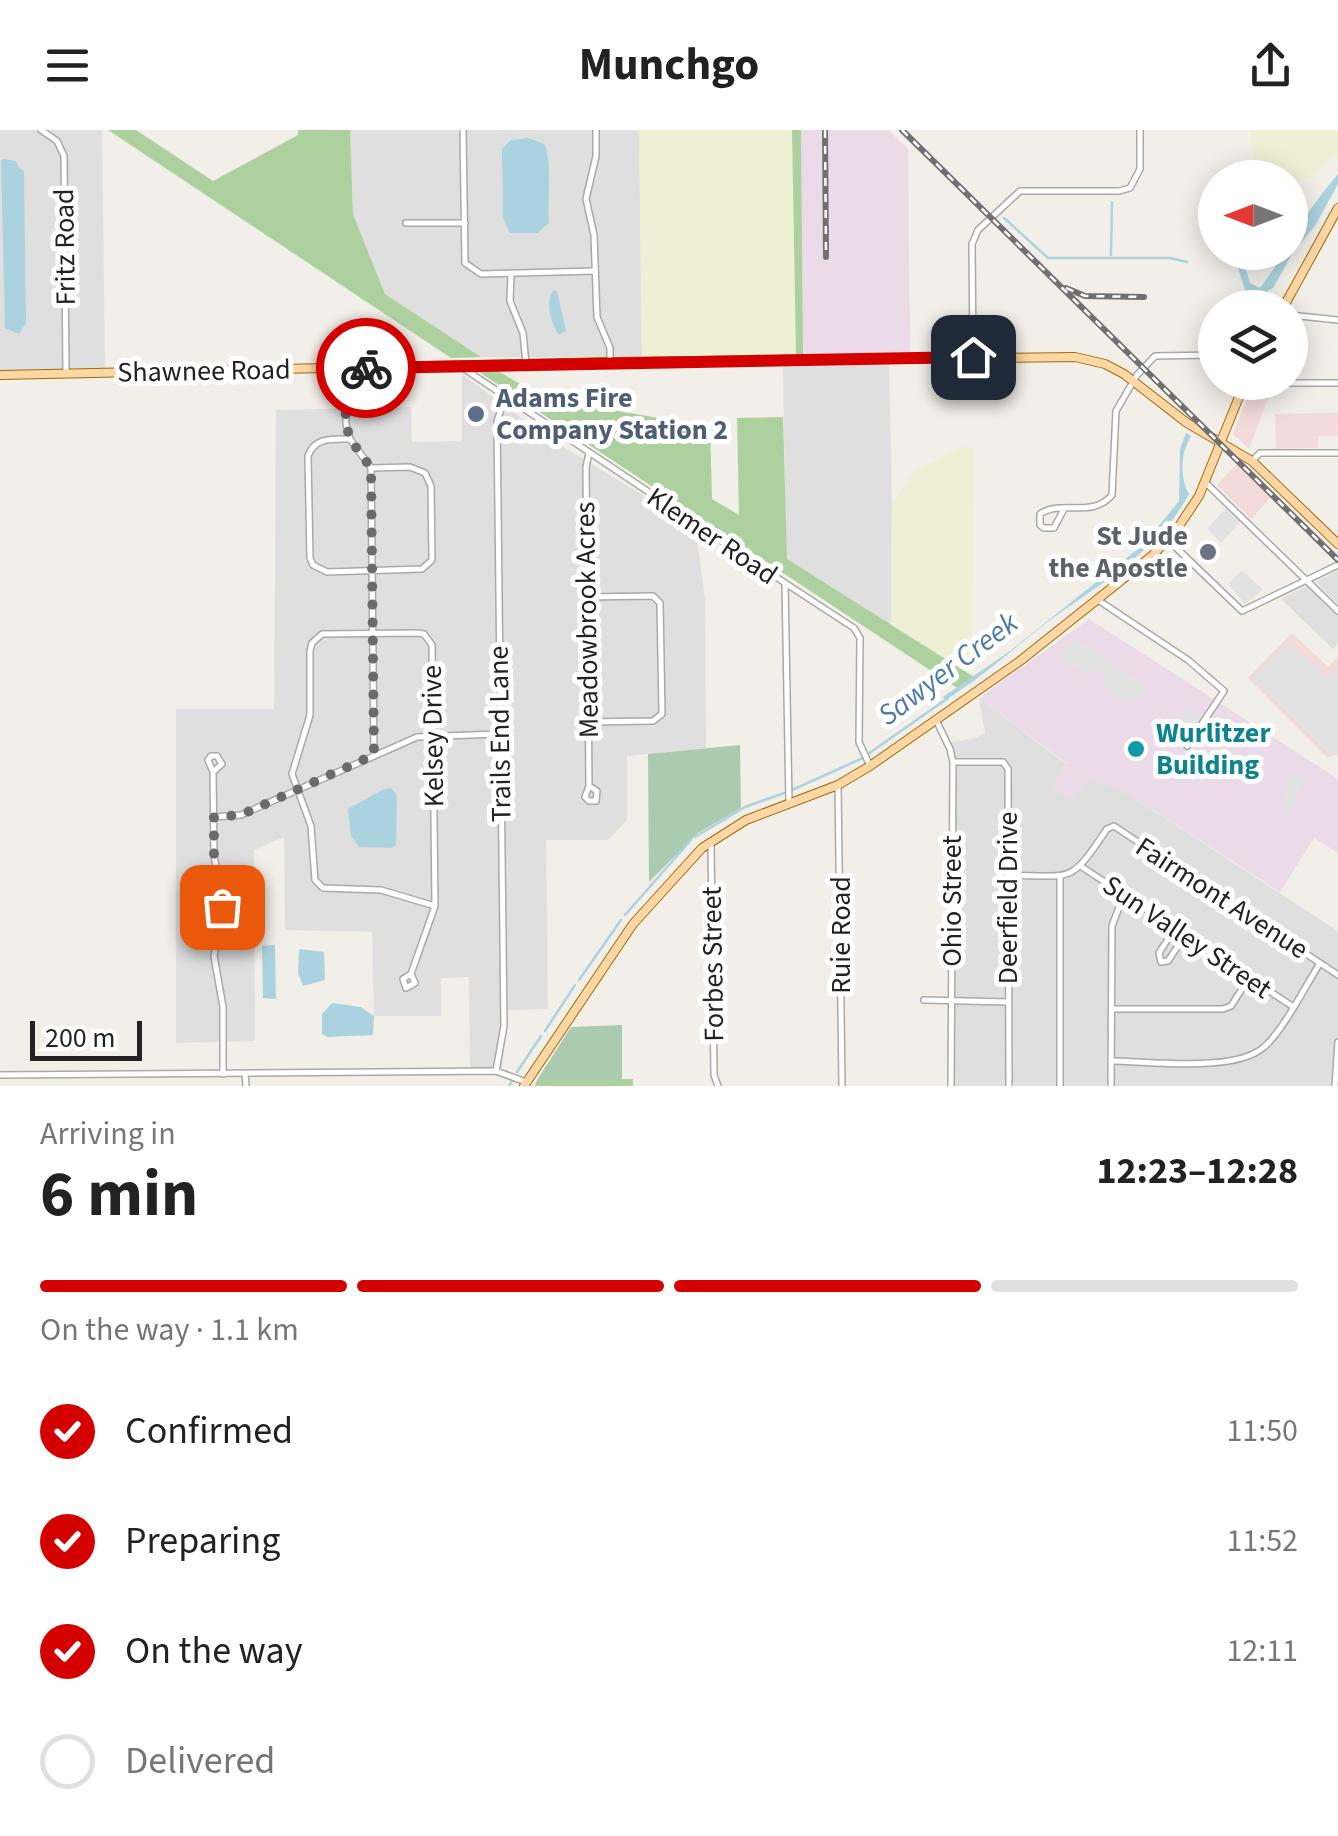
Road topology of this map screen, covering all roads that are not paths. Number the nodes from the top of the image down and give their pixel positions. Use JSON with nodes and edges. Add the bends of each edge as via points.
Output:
{"nodes":[{"id":1,"x":41,"y":130,"type":"edge"},
{"id":2,"x":463,"y":130,"type":"edge"},
{"id":3,"x":596,"y":130,"type":"edge"},
{"id":4,"x":1140,"y":130,"type":"edge"},
{"id":5,"x":1338,"y":208,"type":"edge"},
{"id":6,"x":465,"y":223,"type":"junction"},
{"id":7,"x":406,"y":224,"type":"dead end"},
{"id":8,"x":1327,"y":228,"type":"junction"},
{"id":9,"x":1338,"y":228,"type":"edge"},
{"id":10,"x":595,"y":271,"type":"junction"},
{"id":11,"x":511,"y":273,"type":"junction"},
{"id":12,"x":1293,"y":290,"type":"edge"},
{"id":13,"x":1308,"y":317,"type":"edge"},
{"id":14,"x":1338,"y":320,"type":"edge"},
{"id":15,"x":1198,"y":356,"type":"edge"},
{"id":16,"x":973,"y":357,"type":"junction"},
{"id":17,"x":610,"y":362,"type":"junction"},
{"id":18,"x":526,"y":364,"type":"junction"},
{"id":19,"x":458,"y":366,"type":"junction"},
{"id":20,"x":344,"y":368,"type":"junction"},
{"id":21,"x":66,"y":374,"type":"junction"},
{"id":22,"x":0,"y":375,"type":"edge"},
{"id":23,"x":1134,"y":380,"type":"junction"},
{"id":24,"x":1308,"y":383,"type":"edge"},
{"id":25,"x":1338,"y":383,"type":"edge"},
{"id":26,"x":506,"y":398,"type":"junction"},
{"id":27,"x":1238,"y":400,"type":"edge"},
{"id":28,"x":350,"y":439,"type":"junction"},
{"id":29,"x":1222,"y":443,"type":"junction"},
{"id":30,"x":1338,"y":452,"type":"edge"},
{"id":31,"x":589,"y":453,"type":"junction"},
{"id":32,"x":1252,"y":461,"type":"junction"},
{"id":33,"x":371,"y":468,"type":"junction"},
{"id":34,"x":1206,"y":483,"type":"junction"},
{"id":35,"x":1064,"y":509,"type":"junction"},
{"id":36,"x":1168,"y":540,"type":"junction"},
{"id":37,"x":1338,"y":544,"type":"edge"},
{"id":38,"x":1338,"y":565,"type":"edge"},
{"id":39,"x":371,"y":571,"type":"junction"},
{"id":40,"x":1306,"y":580,"type":"junction"},
{"id":41,"x":785,"y":582,"type":"junction"},
{"id":42,"x":587,"y":598,"type":"junction"},
{"id":43,"x":1098,"y":600,"type":"junction"},
{"id":44,"x":1338,"y":610,"type":"edge"},
{"id":45,"x":371,"y":634,"type":"junction"},
{"id":46,"x":936,"y":720,"type":"junction"},
{"id":47,"x":588,"y":722,"type":"junction"},
{"id":48,"x":434,"y":734,"type":"junction"},
{"id":49,"x":500,"y":734,"type":"junction"},
{"id":50,"x":1187,"y":746,"type":"dead end"},
{"id":51,"x":374,"y":755,"type":"junction"},
{"id":52,"x":952,"y":762,"type":"junction"},
{"id":53,"x":870,"y":766,"type":"junction"},
{"id":54,"x":213,"y":772,"type":"dead end"},
{"id":55,"x":838,"y":785,"type":"junction"},
{"id":56,"x":589,"y":786,"type":"dead end"},
{"id":57,"x":298,"y":791,"type":"junction"},
{"id":58,"x":789,"y":804,"type":"junction"},
{"id":59,"x":214,"y":817,"type":"junction"},
{"id":60,"x":710,"y":841,"type":"junction"},
{"id":61,"x":1082,"y":866,"type":"junction"},
{"id":62,"x":1008,"y":875,"type":"junction"},
{"id":63,"x":1060,"y":876,"type":"junction"},
{"id":64,"x":1124,"y":894,"type":"junction"},
{"id":65,"x":435,"y":906,"type":"junction"},
{"id":66,"x":1175,"y":928,"type":"junction"},
{"id":67,"x":1186,"y":935,"type":"junction"},
{"id":68,"x":1320,"y":962,"type":"junction"},
{"id":69,"x":410,"y":974,"type":"dead end"},
{"id":70,"x":1338,"y":975,"type":"edge"},
{"id":71,"x":1249,"y":978,"type":"junction"},
{"id":72,"x":924,"y":1000,"type":"dead end"},
{"id":73,"x":951,"y":1000,"type":"junction"},
{"id":74,"x":1008,"y":1002,"type":"junction"},
{"id":75,"x":1292,"y":1006,"type":"junction"},
{"id":76,"x":1111,"y":1009,"type":"junction"},
{"id":77,"x":1338,"y":1042,"type":"edge"},
{"id":78,"x":1111,"y":1061,"type":"junction"},
{"id":79,"x":496,"y":1071,"type":"junction"},
{"id":80,"x":222,"y":1074,"type":"junction"},
{"id":81,"x":245,"y":1074,"type":"junction"},
{"id":82,"x":327,"y":1074,"type":"junction"},
{"id":83,"x":0,"y":1075,"type":"edge"},
{"id":84,"x":525,"y":1084,"type":"edge"},
{"id":85,"x":246,"y":1086,"type":"edge"},
{"id":86,"x":327,"y":1086,"type":"edge"},
{"id":87,"x":718,"y":1086,"type":"edge"},
{"id":88,"x":842,"y":1086,"type":"edge"},
{"id":89,"x":951,"y":1086,"type":"edge"},
{"id":90,"x":1009,"y":1086,"type":"edge"},
{"id":91,"x":1060,"y":1086,"type":"edge"},
{"id":92,"x":1111,"y":1086,"type":"edge"},
{"id":93,"x":1335,"y":1086,"type":"edge"}],
"edges":[{"from":1,"to":21,"type":"street","name":"Fritz Road","via":[[64,156]]},
{"from":2,"to":6,"type":"street"},
{"from":3,"to":10,"type":"street","via":[[586,199]]},
{"from":4,"to":16,"type":"street","via":[[1140,168],[1130,188],[1020,192],[978,230],[972,244]]},
{"from":5,"to":8,"type":"main road"},
{"from":6,"to":7,"type":"street"},
{"from":6,"to":11,"type":"street","via":[[471,270]]},
{"from":8,"to":9,"type":"street"},
{"from":8,"to":12,"type":"main road"},
{"from":10,"to":11,"type":"street"},
{"from":10,"to":17,"type":"street","via":[[597,317]]},
{"from":11,"to":18,"type":"street","via":[[510,301]]},
{"from":13,"to":14,"type":"street"},
{"from":15,"to":23,"type":"street","via":[[1155,356]]},
{"from":16,"to":17,"type":"main road","name":"Shawnee Road"},
{"from":16,"to":23,"type":"main road","name":"Shawnee Road","via":[[1075,357]]},
{"from":17,"to":18,"type":"main road","name":"Shawnee Road"},
{"from":18,"to":19,"type":"main road","name":"Shawnee Road"},
{"from":19,"to":20,"type":"main road","name":"Shawnee Road"},
{"from":19,"to":26,"type":"street","name":"Klemer Road"},
{"from":20,"to":21,"type":"main road","name":"Shawnee Road"},
{"from":20,"to":28,"type":"street"},
{"from":21,"to":22,"type":"main road","name":"Shawnee Road"},
{"from":23,"to":29,"type":"main road","name":"Shawnee Road"},
{"from":23,"to":35,"type":"street","via":[[1116,411],[1112,494],[1098,507]]},
{"from":24,"to":25,"type":"street"},
{"from":26,"to":31,"type":"street","name":"Klemer Road"},
{"from":26,"to":49,"type":"street","name":"Trails End Lane","via":[[497,421]]},
{"from":27,"to":29,"type":"main road"},
{"from":28,"to":33,"type":"street"},
{"from":28,"to":39,"type":"street","via":[[319,442],[308,456],[310,558],[328,572]]},
{"from":29,"to":32,"type":"main road","name":"Shawnee Road"},
{"from":29,"to":34,"type":"main road"},
{"from":30,"to":32,"type":"street","via":[[1264,452]]},
{"from":31,"to":41,"type":"street","name":"Klemer Road"},
{"from":31,"to":42,"type":"street","name":"Meadowbrook Acres"},
{"from":32,"to":37,"type":"main road","name":"Shawnee Road"},
{"from":33,"to":39,"type":"street"},
{"from":33,"to":39,"type":"street","via":[[424,473],[431,486],[432,560],[422,568]]},
{"from":34,"to":36,"type":"main road"},
{"from":34,"to":40,"type":"street"},
{"from":35,"to":35,"type":"street","via":[[1046,509],[1040,525],[1054,528]]},
{"from":36,"to":40,"type":"street","via":[[1242,611]]},
{"from":36,"to":43,"type":"main road"},
{"from":38,"to":40,"type":"street"},
{"from":39,"to":45,"type":"street"},
{"from":40,"to":44,"type":"street"},
{"from":41,"to":53,"type":"street","via":[[860,638],[859,742]]},
{"from":41,"to":58,"type":"street","name":"Klemer Road"},
{"from":42,"to":47,"type":"street","name":"Meadowbrook Acres"},
{"from":42,"to":47,"type":"street","via":[[653,596],[660,602],[662,714],[653,721]]},
{"from":43,"to":46,"type":"main road"},
{"from":43,"to":50,"type":"street","via":[[1224,691]]},
{"from":45,"to":48,"type":"street","name":"Kelsey Drive","via":[[429,638]]},
{"from":45,"to":51,"type":"street"},
{"from":45,"to":57,"type":"street","name":"Kelsey Drive","via":[[322,634],[312,643],[310,715],[292,774]]},
{"from":46,"to":52,"type":"street","name":"Ohio Street"},
{"from":46,"to":53,"type":"main road"},
{"from":47,"to":56,"type":"street","name":"Meadowbrook Acres"},
{"from":48,"to":49,"type":"street"},
{"from":48,"to":51,"type":"street"},
{"from":48,"to":65,"type":"street","name":"Kelsey Drive"},
{"from":49,"to":79,"type":"street","name":"Trails End Lane","via":[[504,1026]]},
{"from":51,"to":57,"type":"street"},
{"from":52,"to":62,"type":"street","name":"Deerfield Drive","via":[[1003,762],[1008,769]]},
{"from":52,"to":73,"type":"street","name":"Ohio Street"},
{"from":53,"to":55,"type":"main road"},
{"from":54,"to":59,"type":"street"},
{"from":55,"to":58,"type":"main road"},
{"from":55,"to":88,"type":"street","name":"Ruie Road"},
{"from":57,"to":59,"type":"street","via":[[233,818]]},
{"from":57,"to":65,"type":"street","name":"Kelsey Drive","via":[[311,826],[318,884],[381,890]]},
{"from":58,"to":60,"type":"main road"},
{"from":59,"to":80,"type":"street","via":[[222,900],[214,956]]},
{"from":60,"to":84,"type":"main road","via":[[633,924]]},
{"from":60,"to":87,"type":"street","name":"Forbes Street"},
{"from":61,"to":63,"type":"street","name":"Fairmont Avenue"},
{"from":61,"to":64,"type":"street","name":"Sun Valley Street"},
{"from":61,"to":68,"type":"street","name":"Fairmont Avenue","via":[[1114,826]]},
{"from":62,"to":63,"type":"street","name":"Fairmont Avenue"},
{"from":62,"to":74,"type":"street","name":"Deerfield Drive"},
{"from":63,"to":91,"type":"street"},
{"from":64,"to":66,"type":"street","name":"Sun Valley Street"},
{"from":64,"to":76,"type":"street","via":[[1112,926]]},
{"from":65,"to":69,"type":"street","name":"Kelsey Drive"},
{"from":66,"to":67,"type":"street","name":"Sun Valley Street"},
{"from":66,"to":67,"type":"street","via":[[1161,962]]},
{"from":67,"to":71,"type":"street","name":"Sun Valley Street"},
{"from":68,"to":70,"type":"street","name":"Fairmont Avenue"},
{"from":68,"to":75,"type":"street"},
{"from":71,"to":75,"type":"street","name":"Sun Valley Street"},
{"from":71,"to":76,"type":"street","via":[[1223,1010]]},
{"from":72,"to":73,"type":"street"},
{"from":73,"to":74,"type":"street"},
{"from":73,"to":89,"type":"street","name":"Ohio Street"},
{"from":74,"to":90,"type":"street","name":"Deerfield Drive"},
{"from":75,"to":78,"type":"street","via":[[1266,1046],[1247,1058]]},
{"from":76,"to":78,"type":"street"},
{"from":77,"to":93,"type":"street"},
{"from":78,"to":92,"type":"street"},
{"from":79,"to":82,"type":"street"},
{"from":79,"to":84,"type":"street"},
{"from":80,"to":81,"type":"street"},
{"from":80,"to":83,"type":"street"},
{"from":81,"to":82,"type":"street"},
{"from":81,"to":85,"type":"street"},
{"from":82,"to":86,"type":"street"}]}
